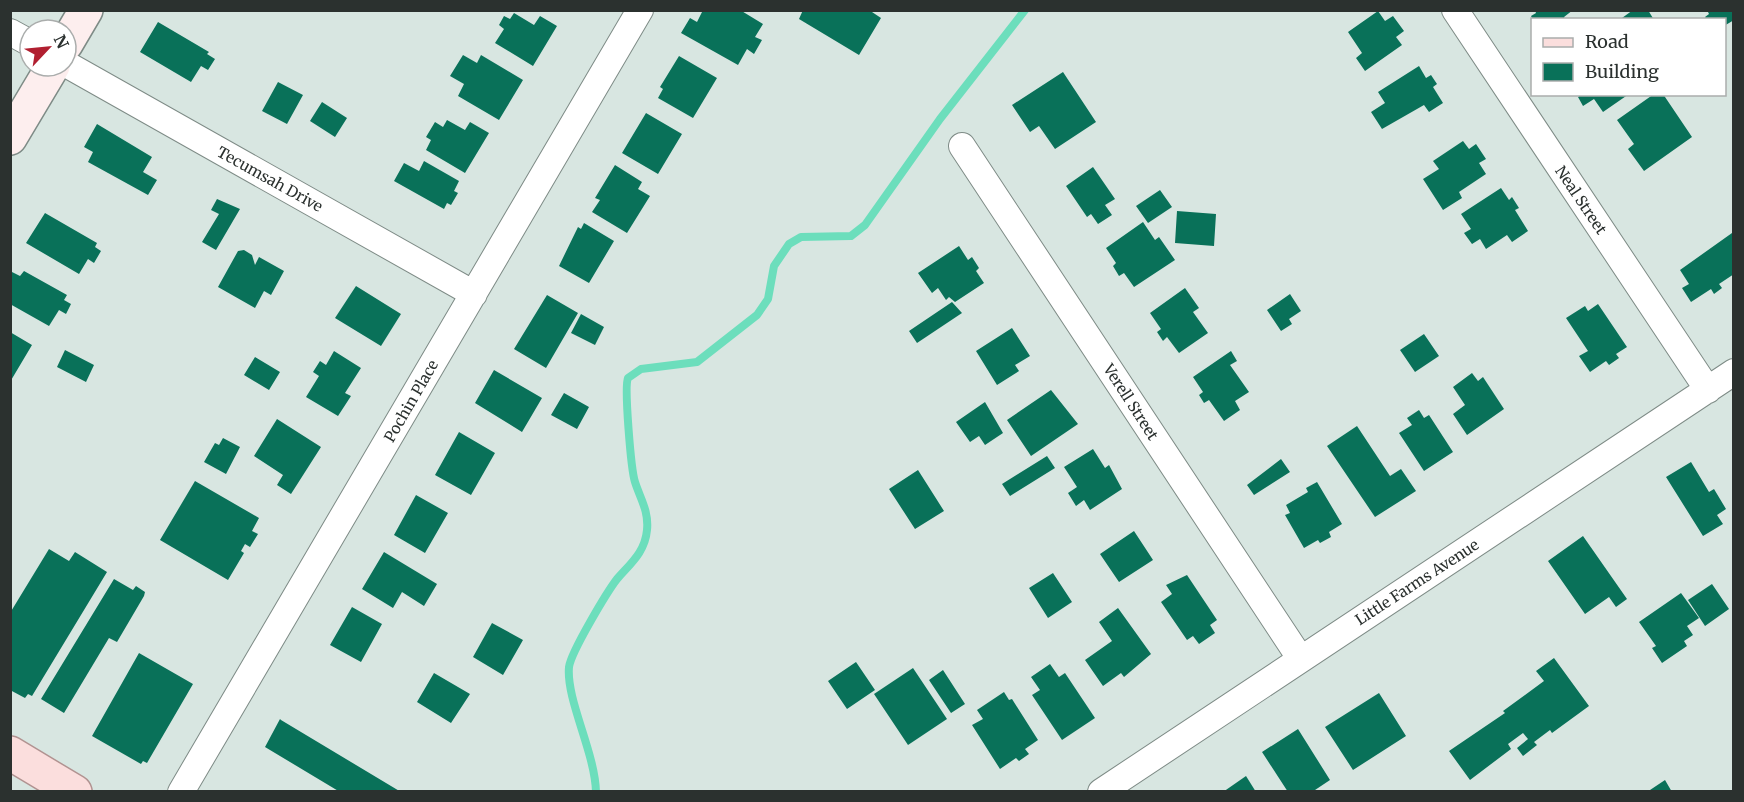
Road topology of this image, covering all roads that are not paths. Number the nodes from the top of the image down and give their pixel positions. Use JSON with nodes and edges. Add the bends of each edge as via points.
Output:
{"nodes":[{"id":1,"x":86,"y":10,"type":"edge"},
{"id":2,"x":640,"y":10,"type":"edge"},
{"id":3,"x":1455,"y":10,"type":"edge"},
{"id":4,"x":78,"y":24,"type":"edge"},
{"id":5,"x":78,"y":71,"type":"edge"},
{"id":6,"x":46,"y":78,"type":"edge"},
{"id":7,"x":10,"y":138,"type":"edge"},
{"id":8,"x":962,"y":146,"type":"dead end"},
{"id":9,"x":474,"y":294,"type":"junction"},
{"id":10,"x":1734,"y":372,"type":"edge"},
{"id":11,"x":1708,"y":390,"type":"junction"},
{"id":12,"x":1300,"y":658,"type":"junction"},
{"id":13,"x":10,"y":753,"type":"edge"},
{"id":14,"x":75,"y":792,"type":"edge"},
{"id":15,"x":182,"y":792,"type":"edge"},
{"id":16,"x":1101,"y":792,"type":"edge"}],
"edges":[{"from":1,"to":4,"type":"main road"},
{"from":2,"to":9,"type":"street","name":"Pochin Place"},
{"from":3,"to":11,"type":"street","name":"Neal Street"},
{"from":5,"to":9,"type":"street","name":"Tecumsah Drive"},
{"from":6,"to":7,"type":"main road"},
{"from":8,"to":12,"type":"street","name":"Verell Street"},
{"from":9,"to":15,"type":"street","name":"Pochin Place"},
{"from":10,"to":11,"type":"street","name":"Little Farms Avenue"},
{"from":11,"to":12,"type":"street","name":"Little Farms Avenue"},
{"from":12,"to":16,"type":"street","name":"Little Farms Avenue"},
{"from":13,"to":14,"type":"main road"}]}
